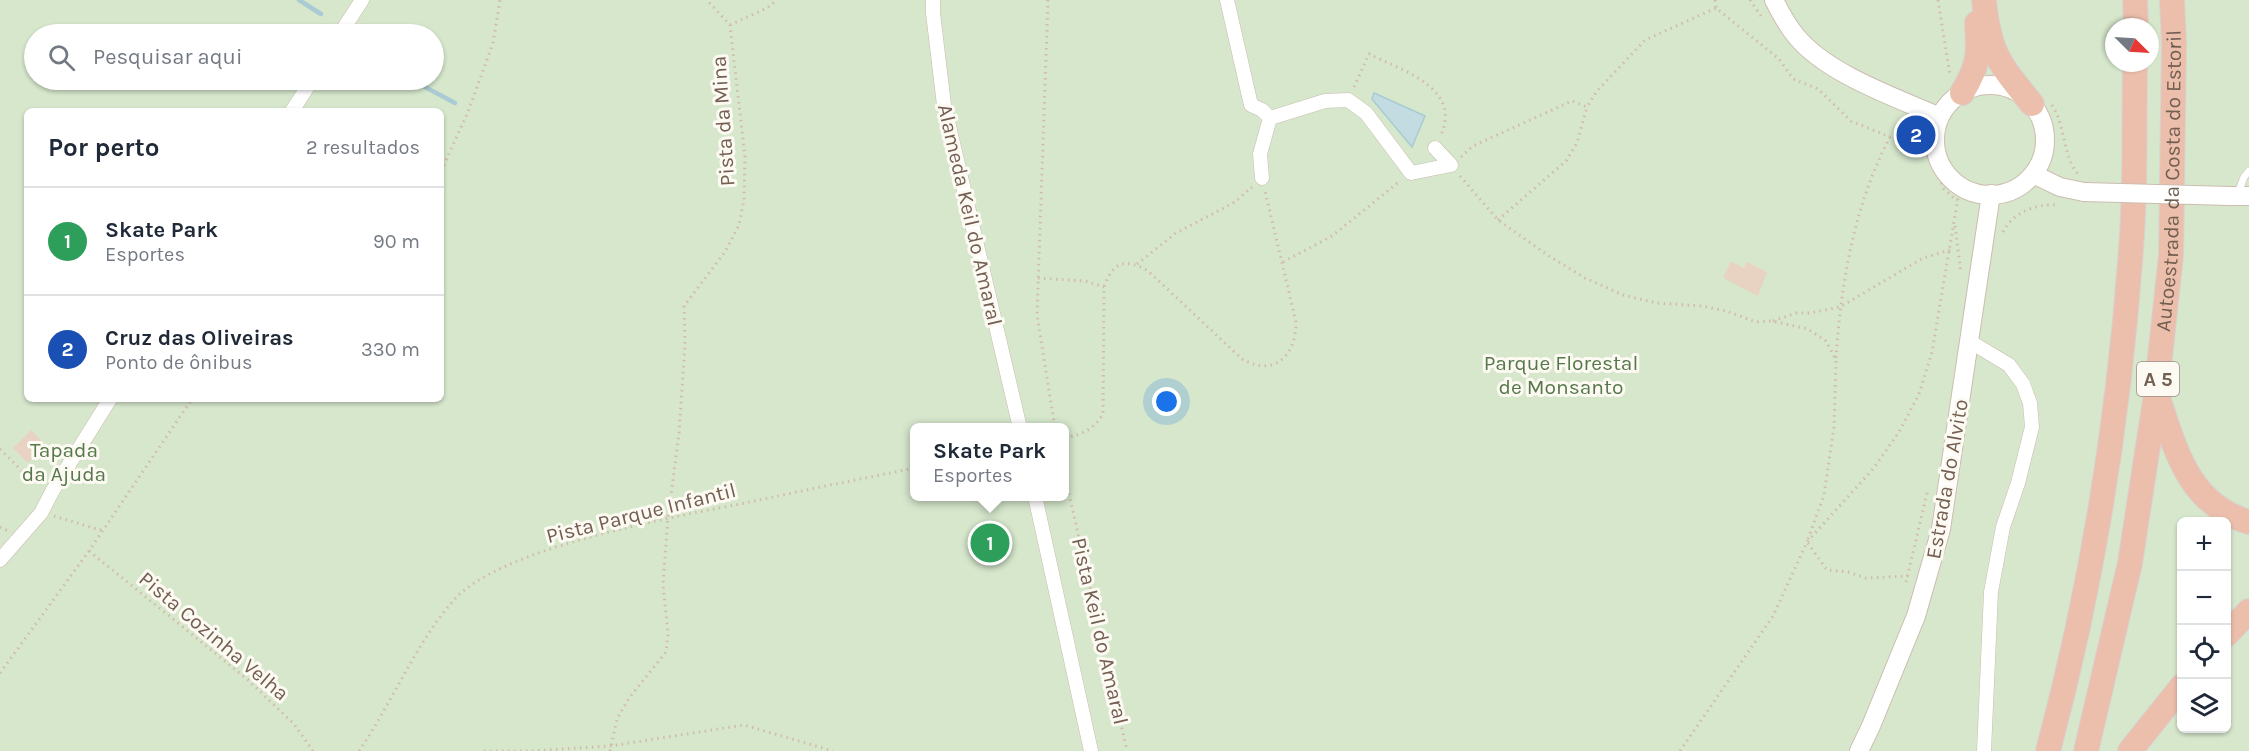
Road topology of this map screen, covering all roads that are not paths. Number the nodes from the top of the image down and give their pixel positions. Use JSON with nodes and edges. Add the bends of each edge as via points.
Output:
{"nodes":[{"id":1,"x":362,"y":0,"type":"edge"},
{"id":2,"x":933,"y":0,"type":"edge"},
{"id":3,"x":1227,"y":0,"type":"edge"},
{"id":4,"x":1774,"y":0,"type":"edge"},
{"id":5,"x":1974,"y":0,"type":"edge"},
{"id":6,"x":1984,"y":0,"type":"edge"},
{"id":7,"x":2135,"y":0,"type":"edge"},
{"id":8,"x":2172,"y":0,"type":"edge"},
{"id":9,"x":2136,"y":18,"type":"edge"},
{"id":10,"x":346,"y":24,"type":"edge"},
{"id":11,"x":2135,"y":72,"type":"edge"},
{"id":12,"x":1957,"y":88,"type":"junction"},
{"id":13,"x":306,"y":90,"type":"edge"},
{"id":14,"x":2040,"y":102,"type":"junction"},
{"id":15,"x":294,"y":108,"type":"edge"},
{"id":16,"x":1940,"y":117,"type":"junction"},
{"id":17,"x":1270,"y":118,"type":"junction"},
{"id":18,"x":1435,"y":148,"type":"road end"},
{"id":19,"x":2249,"y":171,"type":"edge"},
{"id":20,"x":2033,"y":174,"type":"junction"},
{"id":21,"x":1262,"y":178,"type":"road end"},
{"id":22,"x":1992,"y":195,"type":"junction"},
{"id":23,"x":2239,"y":196,"type":"edge"},
{"id":24,"x":1969,"y":341,"type":"junction"},
{"id":25,"x":2156,"y":394,"type":"junction"},
{"id":26,"x":108,"y":402,"type":"edge"},
{"id":27,"x":1019,"y":423,"type":"edge"},
{"id":28,"x":1036,"y":501,"type":"edge"},
{"id":29,"x":2249,"y":522,"type":"edge"},
{"id":30,"x":0,"y":560,"type":"edge"},
{"id":31,"x":2249,"y":611,"type":"edge"},
{"id":32,"x":2231,"y":630,"type":"edge"},
{"id":33,"x":2177,"y":691,"type":"edge"},
{"id":34,"x":1091,"y":751,"type":"edge"},
{"id":35,"x":1859,"y":751,"type":"edge"},
{"id":36,"x":1983,"y":751,"type":"edge"},
{"id":37,"x":2048,"y":751,"type":"edge"},
{"id":38,"x":2086,"y":751,"type":"edge"},
{"id":39,"x":2130,"y":751,"type":"edge"}],
"edges":[{"from":1,"to":10,"type":"street"},
{"from":2,"to":27,"type":"street","name":"Alameda Keil do Amaral","via":[[944,105]]},
{"from":3,"to":17,"type":"street","via":[[1251,105]]},
{"from":4,"to":16,"type":"street","via":[[1796,36],[1813,53],[1855,79]]},
{"from":5,"to":12,"type":"highway","via":[[1977,63],[1974,73]]},
{"from":6,"to":14,"type":"highway","via":[[1986,28],[1996,58]]},
{"from":7,"to":9,"type":"highway","name":"Autoestrada da Costa do Estoril"},
{"from":8,"to":25,"type":"highway","name":"Autoestrada da Costa do Estoril","number":"A 5","via":[[2170,255]]},
{"from":11,"to":37,"type":"highway","name":"Autoestrada da Costa do Estoril","number":"A 5","via":[[2132,247],[2119,389],[2092,555]]},
{"from":12,"to":14,"type":"street","via":[[2005,86]]},
{"from":12,"to":16,"type":"street"},
{"from":13,"to":15,"type":"street"},
{"from":14,"to":20,"type":"street","via":[[2045,134],[2043,155]]},
{"from":16,"to":22,"type":"street","via":[[1935,139],[1939,160],[1960,186]]},
{"from":17,"to":18,"type":"street","via":[[1325,101],[1348,100],[1366,113],[1411,173],[1451,165]]},
{"from":17,"to":21,"type":"street","via":[[1260,154]]},
{"from":19,"to":23,"type":"lane"},
{"from":20,"to":22,"type":"street","via":[[2010,191]]},
{"from":20,"to":23,"type":"street","bridge":true,"via":[[2060,187],[2083,184]]},
{"from":22,"to":24,"type":"street","name":"Estrada do Alvito"},
{"from":24,"to":35,"type":"street","name":"Estrada do Alvito","via":[[1946,509],[1929,576],[1896,668]]},
{"from":24,"to":36,"type":"street","via":[[2009,365],[2023,384],[2032,427],[2003,527],[1991,592]]},
{"from":25,"to":29,"type":"highway","via":[[2183,468],[2209,501],[2231,517]]},
{"from":25,"to":38,"type":"highway","name":"Autoestrada da Costa do Estoril","number":"A 5","via":[[2130,563]]},
{"from":26,"to":30,"type":"street","via":[[42,512]]},
{"from":28,"to":34,"type":"street"},
{"from":31,"to":32,"type":"highway"},
{"from":33,"to":39,"type":"highway"}]}
